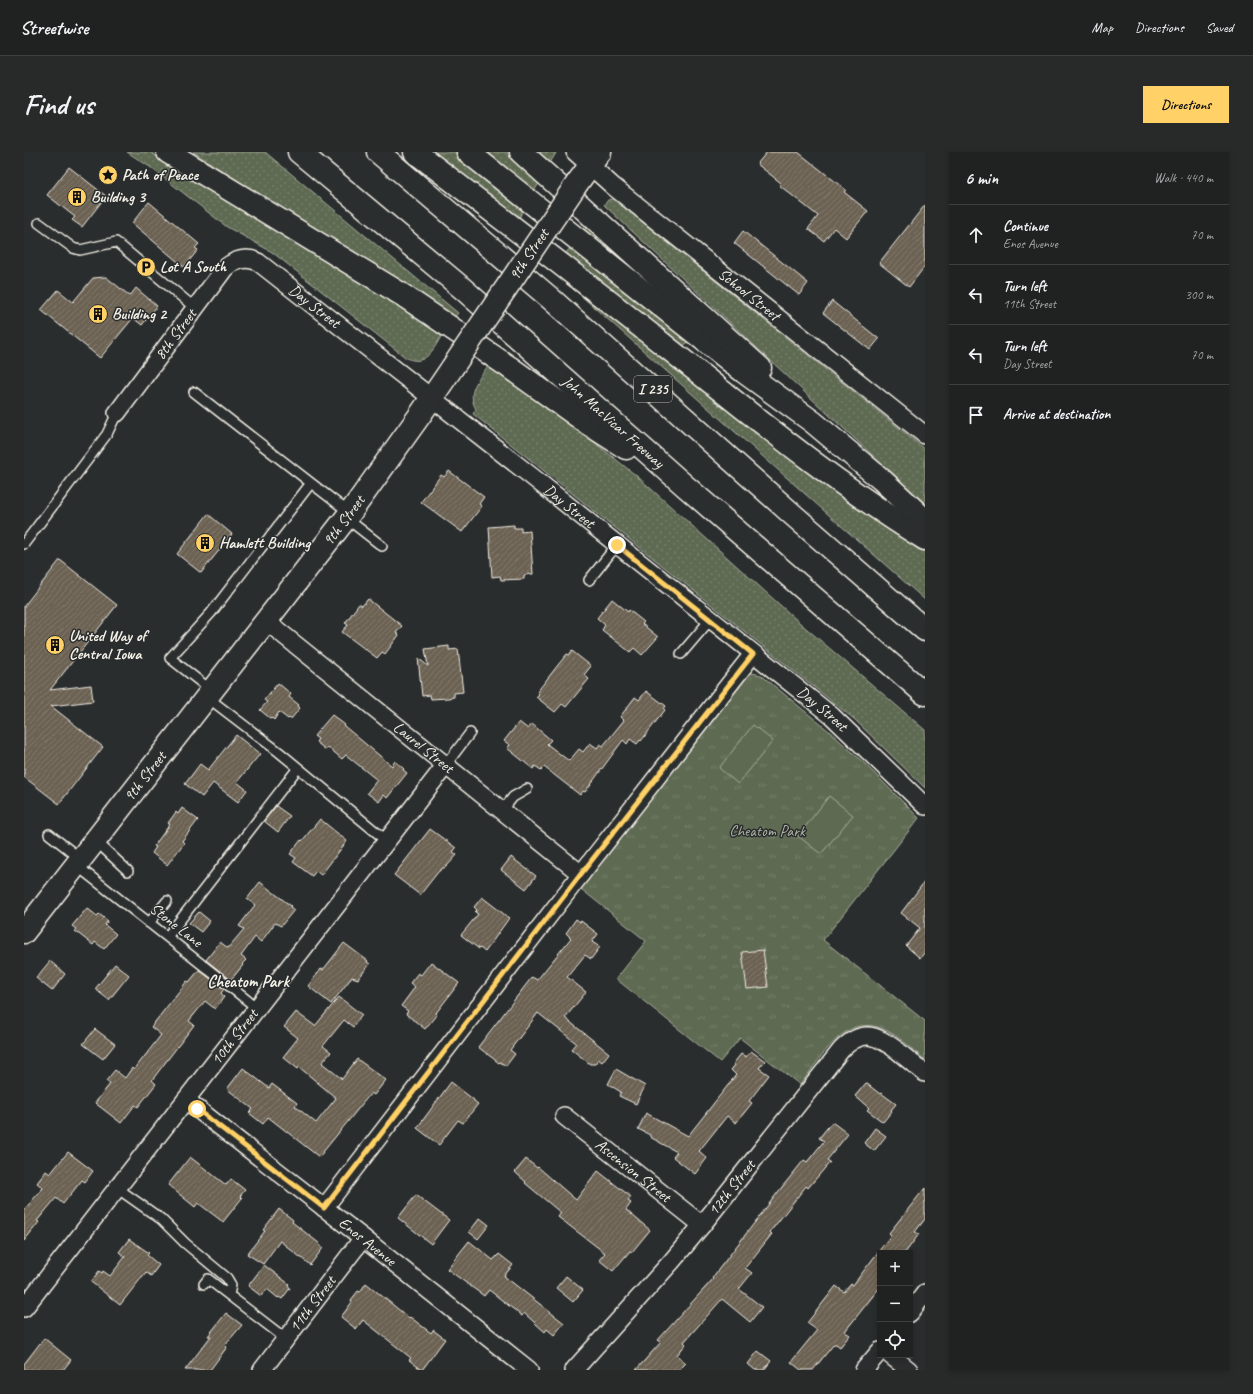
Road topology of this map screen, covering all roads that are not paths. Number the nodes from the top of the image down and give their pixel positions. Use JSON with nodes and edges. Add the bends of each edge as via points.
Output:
{"nodes":[{"id":1,"x":168,"y":152,"type":"edge"},
{"id":2,"x":299,"y":152,"type":"edge"},
{"id":3,"x":378,"y":152,"type":"edge"},
{"id":4,"x":415,"y":152,"type":"edge"},
{"id":5,"x":468,"y":152,"type":"edge"},
{"id":6,"x":521,"y":152,"type":"edge"},
{"id":7,"x":586,"y":163,"type":"edge"},
{"id":8,"x":39,"y":223,"type":"dead end"},
{"id":9,"x":238,"y":260,"type":"joint"},
{"id":10,"x":195,"y":308,"type":"junction"},
{"id":11,"x":194,"y":392,"type":"dead end"},
{"id":12,"x":432,"y":398,"type":"junction"},
{"id":13,"x":117,"y":413,"type":"joint"},
{"id":14,"x":815,"y":423,"type":"junction"},
{"id":15,"x":925,"y":435,"type":"edge"},
{"id":16,"x":311,"y":483,"type":"junction"},
{"id":17,"x":684,"y":485,"type":"junction"},
{"id":18,"x":348,"y":516,"type":"junction"},
{"id":19,"x":925,"y":520,"type":"edge"},
{"id":20,"x":925,"y":539,"type":"edge"},
{"id":21,"x":24,"y":544,"type":"edge"},
{"id":22,"x":617,"y":545,"type":"junction"},
{"id":23,"x":382,"y":546,"type":"dead end"},
{"id":24,"x":589,"y":580,"type":"dead end"},
{"id":25,"x":710,"y":620,"type":"junction"},
{"id":26,"x":266,"y":621,"type":"junction"},
{"id":27,"x":925,"y":630,"type":"edge"},
{"id":28,"x":681,"y":654,"type":"dead end"},
{"id":29,"x":753,"y":654,"type":"junction"},
{"id":30,"x":210,"y":694,"type":"junction"},
{"id":31,"x":925,"y":694,"type":"edge"},
{"id":32,"x":470,"y":733,"type":"dead end"},
{"id":33,"x":445,"y":766,"type":"junction"},
{"id":34,"x":298,"y":768,"type":"junction"},
{"id":35,"x":527,"y":789,"type":"dead end"},
{"id":36,"x":925,"y":806,"type":"edge"},
{"id":37,"x":502,"y":811,"type":"junction"},
{"id":38,"x":49,"y":834,"type":"dead end"},
{"id":39,"x":96,"y":841,"type":"junction"},
{"id":40,"x":387,"y":841,"type":"junction"},
{"id":41,"x":79,"y":862,"type":"junction"},
{"id":42,"x":128,"y":871,"type":"dead end"},
{"id":43,"x":581,"y":874,"type":"junction"},
{"id":44,"x":167,"y":901,"type":"dead end"},
{"id":45,"x":150,"y":923,"type":"junction"},
{"id":46,"x":24,"y":932,"type":"edge"},
{"id":47,"x":166,"y":937,"type":"junction"},
{"id":48,"x":257,"y":1008,"type":"junction"},
{"id":49,"x":925,"y":1073,"type":"edge"},
{"id":50,"x":186,"y":1100,"type":"junction"},
{"id":51,"x":564,"y":1116,"type":"dead end"},
{"id":52,"x":117,"y":1188,"type":"junction"},
{"id":53,"x":324,"y":1208,"type":"junction"},
{"id":54,"x":702,"y":1225,"type":"junction"},
{"id":55,"x":363,"y":1238,"type":"junction"},
{"id":56,"x":204,"y":1284,"type":"dead end"},
{"id":57,"x":925,"y":1294,"type":"edge"},
{"id":58,"x":229,"y":1295,"type":"junction"},
{"id":59,"x":24,"y":1308,"type":"edge"},
{"id":60,"x":913,"y":1308,"type":"edge"},
{"id":61,"x":286,"y":1339,"type":"junction"},
{"id":62,"x":877,"y":1355,"type":"edge"},
{"id":63,"x":894,"y":1358,"type":"edge"},
{"id":64,"x":262,"y":1370,"type":"edge"},
{"id":65,"x":529,"y":1370,"type":"edge"},
{"id":66,"x":574,"y":1370,"type":"edge"},
{"id":67,"x":864,"y":1370,"type":"edge"},
{"id":68,"x":909,"y":1370,"type":"edge"}],
"edges":[{"from":1,"to":17,"type":"main road","via":[[401,294],[590,424]]},
{"from":2,"to":17,"type":"main road","name":"John MacVicar Freeway","via":[[462,288]]},
{"from":3,"to":27,"type":"main road","number":"I 235","via":[[550,298]]},
{"from":4,"to":20,"type":"main road","via":[[802,454]]},
{"from":5,"to":14,"type":"main road","via":[[744,372]]},
{"from":6,"to":14,"type":"main road","via":[[755,363]]},
{"from":7,"to":12,"type":"main road","name":"9th Street","bridge":true},
{"from":7,"to":15,"type":"street","name":"School Street"},
{"from":8,"to":10,"type":"lane","via":[[73,248],[80,250],[116,242]]},
{"from":9,"to":10,"type":"street","name":"8th Street","via":[[225,268]]},
{"from":9,"to":12,"type":"street","name":"Day Street","via":[[258,262]]},
{"from":10,"to":13,"type":"street","name":"8th Street"},
{"from":11,"to":16,"type":"lane"},
{"from":12,"to":18,"type":"main road","name":"9th Street"},
{"from":12,"to":22,"type":"street","name":"Day Street"},
{"from":13,"to":21,"type":"lane","via":[[107,434]]},
{"from":14,"to":19,"type":"main road"},
{"from":16,"to":18,"type":"lane"},
{"from":16,"to":30,"type":"lane","via":[[211,613],[170,658]]},
{"from":17,"to":31,"type":"main road","name":"John MacVicar Freeway"},
{"from":18,"to":23,"type":"lane"},
{"from":18,"to":26,"type":"main road","name":"9th Street"},
{"from":22,"to":24,"type":"lane"},
{"from":22,"to":25,"type":"street","name":"Day Street"},
{"from":25,"to":28,"type":"lane"},
{"from":25,"to":29,"type":"street","name":"Day Street"},
{"from":26,"to":30,"type":"main road","name":"9th Street"},
{"from":26,"to":33,"type":"street","name":"Laurel Street"},
{"from":29,"to":36,"type":"street","name":"Day Street","via":[[832,716]]},
{"from":29,"to":43,"type":"street"},
{"from":30,"to":34,"type":"lane"},
{"from":30,"to":39,"type":"main road","name":"9th Street"},
{"from":32,"to":33,"type":"lane"},
{"from":33,"to":37,"type":"street","name":"Laurel Street"},
{"from":33,"to":40,"type":"street","name":"10th Street"},
{"from":34,"to":40,"type":"lane"},
{"from":34,"to":47,"type":"lane"},
{"from":35,"to":37,"type":"lane","via":[[512,797]]},
{"from":37,"to":43,"type":"street","name":"Laurel Street"},
{"from":38,"to":41,"type":"lane","name":"Stone Lane"},
{"from":39,"to":41,"type":"main road","name":"9th Street"},
{"from":39,"to":42,"type":"lane"},
{"from":40,"to":48,"type":"street","name":"10th Street"},
{"from":41,"to":45,"type":"lane","name":"Stone Lane"},
{"from":41,"to":46,"type":"main road","name":"9th Street"},
{"from":43,"to":53,"type":"street"},
{"from":44,"to":45,"type":"lane"},
{"from":45,"to":47,"type":"lane","name":"Stone Lane"},
{"from":47,"to":48,"type":"lane","name":"Stone Lane"},
{"from":48,"to":50,"type":"street","name":"10th Street"},
{"from":49,"to":54,"type":"street","name":"12th Street","via":[[882,1039],[869,1036],[849,1041]]},
{"from":50,"to":52,"type":"street","name":"10th Street"},
{"from":50,"to":53,"type":"street","name":"Enos Avenue"},
{"from":51,"to":54,"type":"street","name":"Ascension Street"},
{"from":52,"to":58,"type":"lane","via":[[161,1219],[227,1278],[231,1285]]},
{"from":52,"to":59,"type":"street","name":"10th Street"},
{"from":53,"to":55,"type":"street","name":"Enos Avenue"},
{"from":54,"to":66,"type":"street","name":"12th Street"},
{"from":55,"to":61,"type":"street","name":"11th Street"},
{"from":55,"to":65,"type":"street","name":"Enos Avenue"},
{"from":56,"to":58,"type":"lane","via":[[208,1279]]},
{"from":57,"to":60,"type":"street"},
{"from":58,"to":61,"type":"lane"},
{"from":61,"to":64,"type":"street","name":"11th Street"},
{"from":62,"to":67,"type":"street"},
{"from":63,"to":68,"type":"street"}]}
